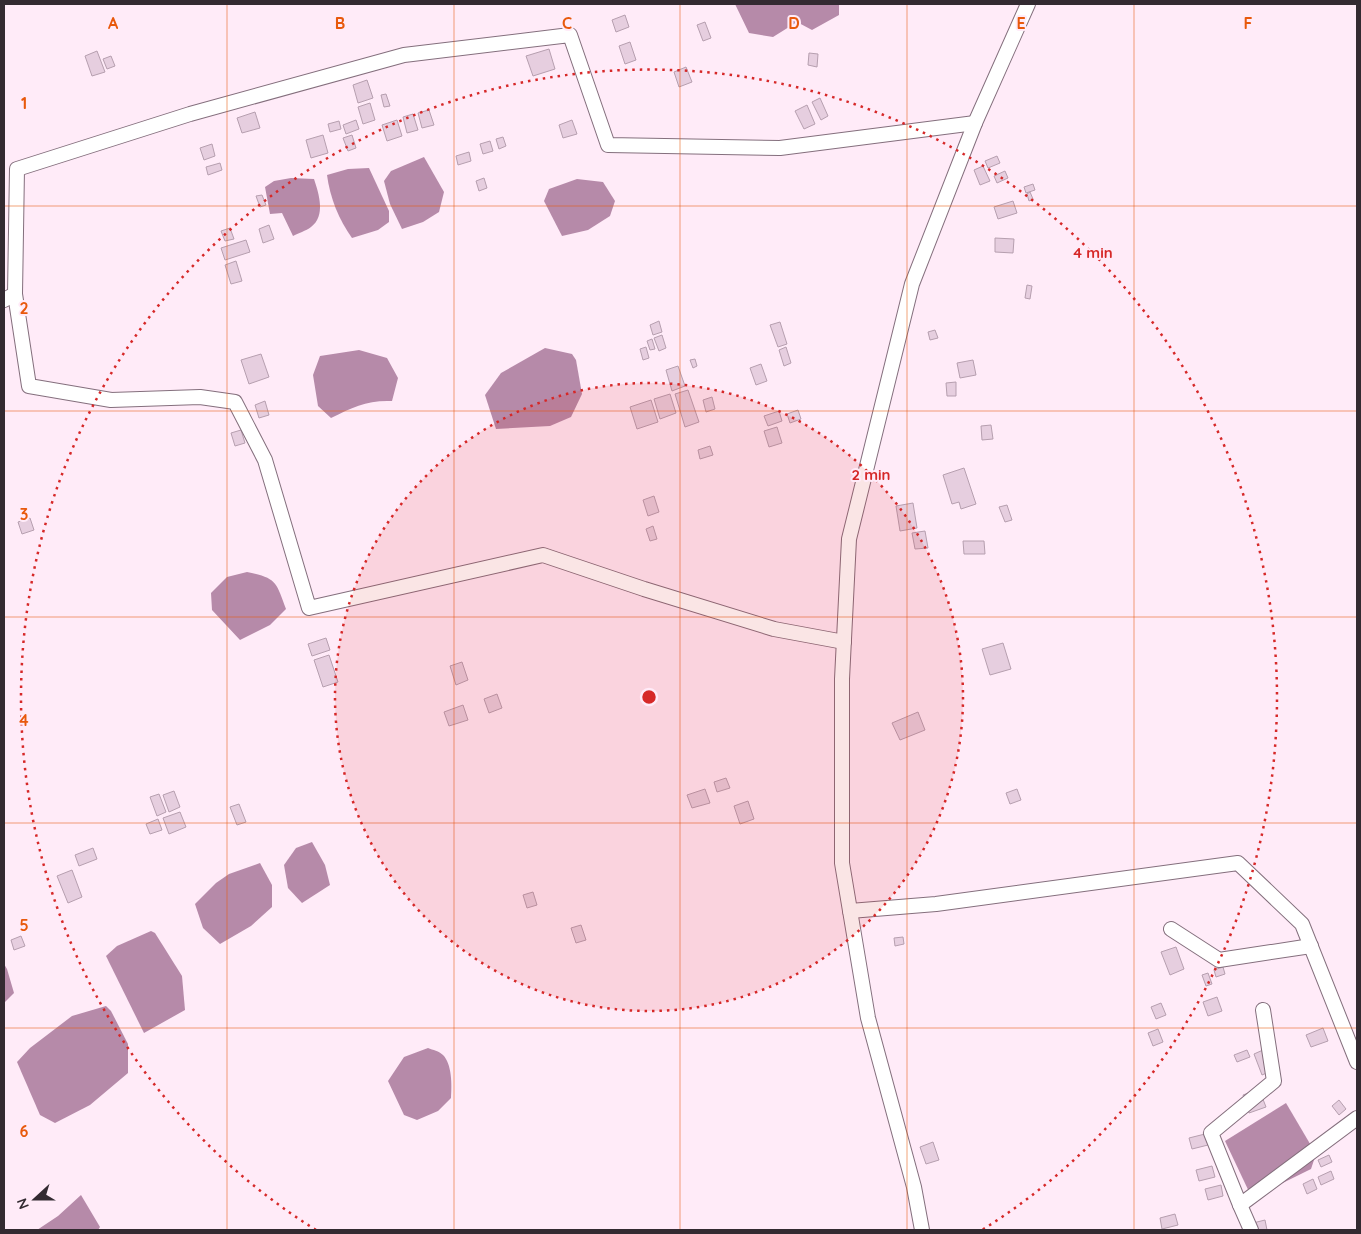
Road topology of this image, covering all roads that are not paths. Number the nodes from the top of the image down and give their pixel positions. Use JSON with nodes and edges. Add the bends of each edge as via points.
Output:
{"nodes":[{"id":1,"x":1028,"y":4,"type":"edge"},
{"id":2,"x":975,"y":123,"type":"junction"},
{"id":3,"x":10,"y":297,"type":"edge"},
{"id":4,"x":844,"y":642,"type":"junction"},
{"id":5,"x":850,"y":911,"type":"junction"},
{"id":6,"x":1171,"y":929,"type":"dead end"},
{"id":7,"x":1311,"y":946,"type":"junction"},
{"id":8,"x":1263,"y":1010,"type":"dead end"},
{"id":9,"x":1357,"y":1062,"type":"edge"},
{"id":10,"x":1357,"y":1118,"type":"edge"},
{"id":11,"x":1240,"y":1205,"type":"junction"},
{"id":12,"x":922,"y":1230,"type":"edge"},
{"id":13,"x":1251,"y":1230,"type":"edge"}],
"edges":[{"from":1,"to":2,"type":"street"},
{"from":2,"to":3,"type":"street","via":[[780,148],[608,145],[570,35],[404,55],[190,114],[17,169]]},
{"from":2,"to":4,"type":"street","via":[[910,294],[849,539]]},
{"from":3,"to":4,"type":"street","via":[[29,386],[111,400],[200,396],[235,402],[265,460],[309,608],[543,555],[774,629]]},
{"from":4,"to":5,"type":"street","via":[[842,863]]},
{"from":5,"to":7,"type":"street","via":[[936,904],[1238,864],[1302,924]]},
{"from":5,"to":12,"type":"street","via":[[868,1018],[914,1187]]},
{"from":6,"to":7,"type":"street","via":[[1219,960]]},
{"from":7,"to":9,"type":"street"},
{"from":8,"to":11,"type":"street","via":[[1274,1081],[1211,1133]]},
{"from":10,"to":11,"type":"street"},
{"from":11,"to":13,"type":"street"}]}
